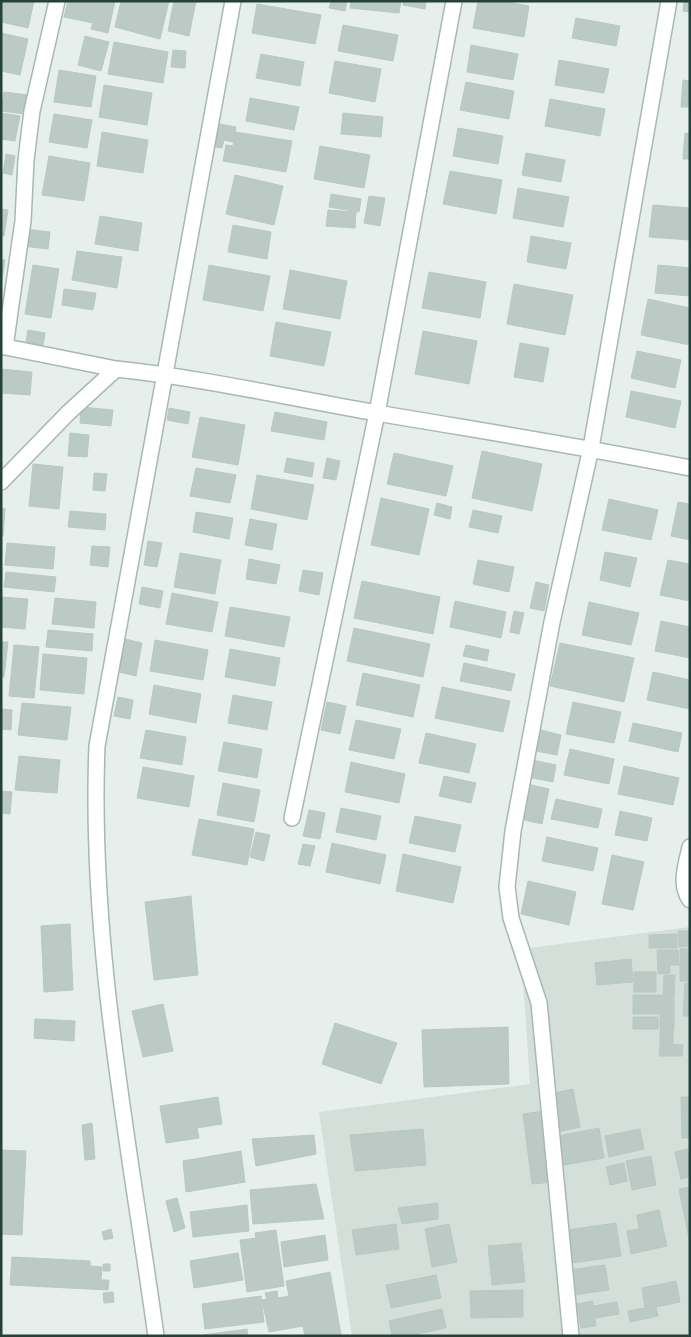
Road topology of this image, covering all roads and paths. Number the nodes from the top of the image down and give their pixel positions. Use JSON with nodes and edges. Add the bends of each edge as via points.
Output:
{"nodes":[{"id":1,"x":57,"y":1,"type":"edge"},
{"id":2,"x":233,"y":1,"type":"edge"},
{"id":3,"x":454,"y":1,"type":"edge"},
{"id":4,"x":669,"y":1,"type":"edge"},
{"id":5,"x":3,"y":347,"type":"edge"},
{"id":6,"x":116,"y":369,"type":"junction"},
{"id":7,"x":165,"y":374,"type":"junction"},
{"id":8,"x":377,"y":413,"type":"junction"},
{"id":9,"x":592,"y":448,"type":"junction"},
{"id":10,"x":690,"y":468,"type":"edge"},
{"id":11,"x":1,"y":482,"type":"edge"},
{"id":12,"x":292,"y":818,"type":"dead end"},
{"id":13,"x":690,"y":847,"type":"edge"},
{"id":14,"x":690,"y":900,"type":"edge"},
{"id":15,"x":156,"y":1336,"type":"edge"},
{"id":16,"x":571,"y":1336,"type":"edge"}],
"edges":[{"from":1,"to":5,"type":"street","via":[[32,111],[23,221]]},
{"from":2,"to":7,"type":"street"},
{"from":3,"to":8,"type":"street"},
{"from":4,"to":9,"type":"street"},
{"from":5,"to":6,"type":"street"},
{"from":6,"to":7,"type":"street"},
{"from":6,"to":11,"type":"street"},
{"from":7,"to":8,"type":"street"},
{"from":7,"to":15,"type":"street","via":[[102,707],[95,791],[103,959]]},
{"from":8,"to":9,"type":"street"},
{"from":8,"to":12,"type":"street"},
{"from":9,"to":10,"type":"street"},
{"from":9,"to":16,"type":"street","via":[[552,622],[512,831],[507,887],[511,918],[539,1003]]},
{"from":13,"to":14,"type":"street","via":[[683,882],[684,892]]}]}
